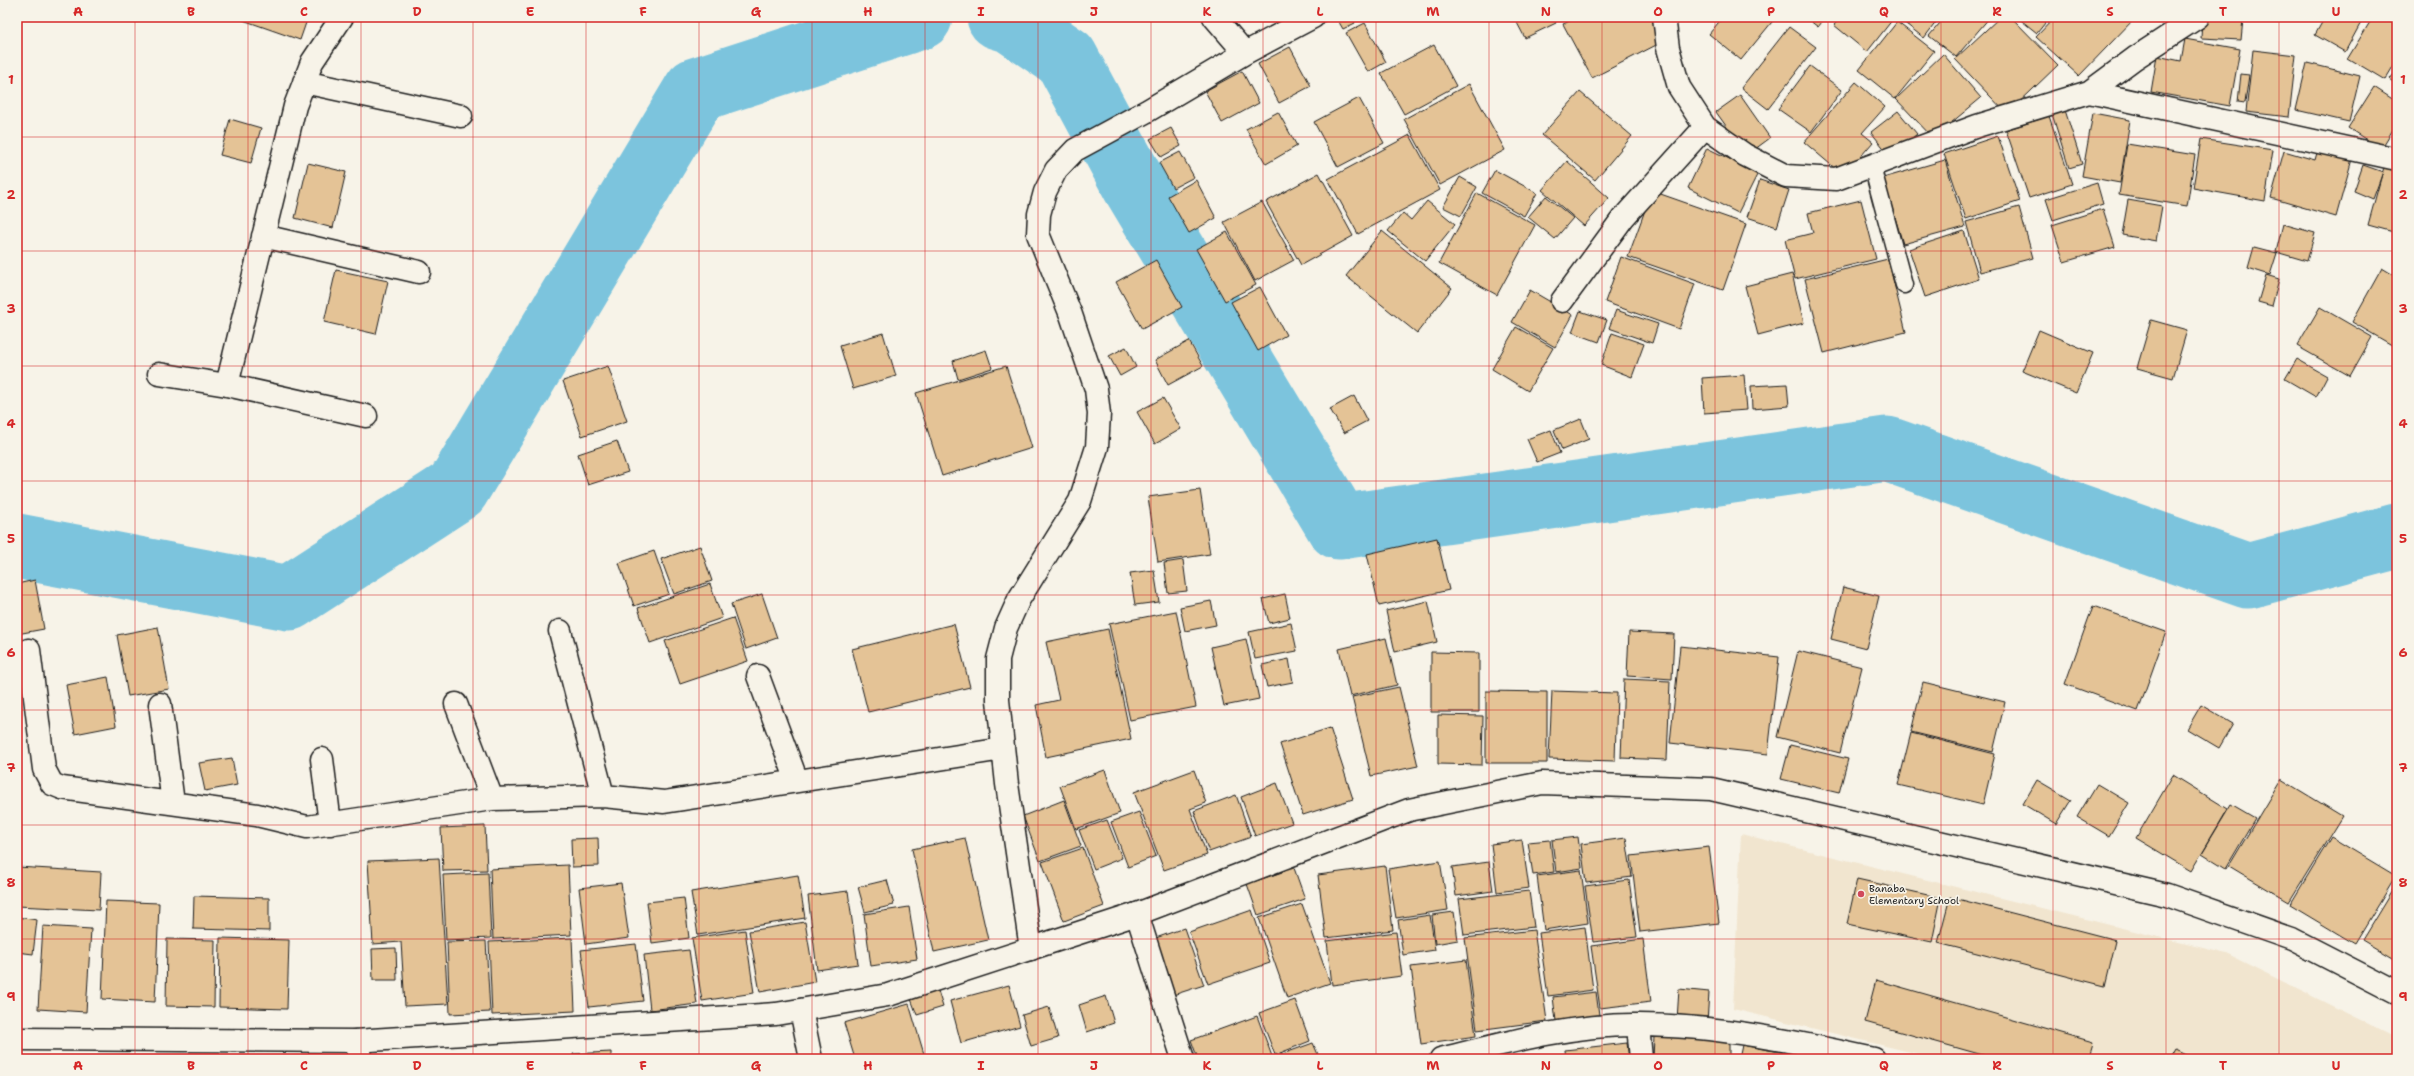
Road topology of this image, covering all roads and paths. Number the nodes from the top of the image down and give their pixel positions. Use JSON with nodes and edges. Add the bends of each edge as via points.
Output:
{"nodes":[{"id":1,"x":342,"y":17,"type":"edge"},
{"id":2,"x":1214,"y":17,"type":"edge"},
{"id":3,"x":1313,"y":17,"type":"edge"},
{"id":4,"x":1664,"y":17,"type":"edge"},
{"id":5,"x":2198,"y":17,"type":"edge"},
{"id":6,"x":1245,"y":53,"type":"junction"},
{"id":7,"x":304,"y":82,"type":"junction"},
{"id":8,"x":2089,"y":92,"type":"junction"},
{"id":9,"x":461,"y":116,"type":"dead end"},
{"id":10,"x":1705,"y":126,"type":"junction"},
{"id":11,"x":2392,"y":154,"type":"edge"},
{"id":12,"x":1872,"y":166,"type":"junction"},
{"id":13,"x":263,"y":236,"type":"junction"},
{"id":14,"x":419,"y":272,"type":"dead end"},
{"id":15,"x":1904,"y":285,"type":"dead end"},
{"id":16,"x":1562,"y":301,"type":"dead end"},
{"id":17,"x":159,"y":374,"type":"dead end"},
{"id":18,"x":227,"y":385,"type":"junction"},
{"id":19,"x":366,"y":416,"type":"dead end"},
{"id":20,"x":560,"y":631,"type":"dead end"},
{"id":21,"x":29,"y":650,"type":"dead end"},
{"id":22,"x":758,"y":676,"type":"dead end"},
{"id":23,"x":160,"y":704,"type":"dead end"},
{"id":24,"x":456,"y":704,"type":"dead end"},
{"id":25,"x":1004,"y":749,"type":"junction"},
{"id":26,"x":322,"y":759,"type":"dead end"},
{"id":27,"x":797,"y":781,"type":"junction"},
{"id":28,"x":603,"y":796,"type":"junction"},
{"id":29,"x":492,"y":799,"type":"junction"},
{"id":30,"x":173,"y":803,"type":"junction"},
{"id":31,"x":330,"y":824,"type":"junction"},
{"id":32,"x":1137,"y":914,"type":"junction"},
{"id":33,"x":1031,"y":949,"type":"junction"},
{"id":34,"x":2397,"y":993,"type":"edge"},
{"id":35,"x":801,"y":1010,"type":"junction"},
{"id":36,"x":1638,"y":1025,"type":"junction"},
{"id":37,"x":17,"y":1039,"type":"edge"},
{"id":38,"x":358,"y":1050,"type":"edge"},
{"id":39,"x":1490,"y":1053,"type":"edge"},
{"id":40,"x":1829,"y":1055,"type":"edge"},
{"id":41,"x":811,"y":1059,"type":"edge"},
{"id":42,"x":1183,"y":1059,"type":"edge"},
{"id":43,"x":1442,"y":1059,"type":"edge"},
{"id":44,"x":1641,"y":1059,"type":"edge"},
{"id":45,"x":1874,"y":1059,"type":"edge"}],
"edges":[{"from":1,"to":7,"type":"street","via":[[312,62]]},
{"from":2,"to":6,"type":"street"},
{"from":3,"to":6,"type":"street"},
{"from":4,"to":10,"type":"street","via":[[1668,48],[1679,87]]},
{"from":5,"to":8,"type":"street"},
{"from":6,"to":25,"type":"street","via":[[1075,150],[1056,170],[1045,192],[1039,214],[1038,234],[1071,315],[1096,389],[1099,414],[1097,447],[1080,501],[1019,599],[1006,628],[998,659],[998,700]]},
{"from":7,"to":9,"type":"street"},
{"from":7,"to":13,"type":"street","via":[[295,106]]},
{"from":8,"to":11,"type":"street"},
{"from":8,"to":12,"type":"street","via":[[1977,126]]},
{"from":10,"to":12,"type":"street","via":[[1745,155],[1786,176],[1836,179]]},
{"from":10,"to":16,"type":"street","via":[[1623,218]]},
{"from":12,"to":15,"type":"lane"},
{"from":13,"to":14,"type":"street"},
{"from":13,"to":18,"type":"street"},
{"from":17,"to":18,"type":"street"},
{"from":18,"to":19,"type":"street"},
{"from":20,"to":28,"type":"street"},
{"from":21,"to":30,"type":"street","via":[[44,769],[52,784],[62,788]]},
{"from":22,"to":27,"type":"street"},
{"from":23,"to":30,"type":"street"},
{"from":24,"to":29,"type":"street"},
{"from":25,"to":27,"type":"street"},
{"from":25,"to":33,"type":"street"},
{"from":26,"to":31,"type":"street"},
{"from":27,"to":28,"type":"street","via":[[664,802]]},
{"from":28,"to":29,"type":"street"},
{"from":29,"to":31,"type":"street"},
{"from":30,"to":31,"type":"street","via":[[257,815],[307,827]]},
{"from":32,"to":33,"type":"street"},
{"from":32,"to":34,"type":"street","via":[[1409,810],[1542,783],[1712,789],[2167,895],[2292,939]]},
{"from":32,"to":42,"type":"street"},
{"from":33,"to":35,"type":"street","via":[[888,995]]},
{"from":35,"to":38,"type":"street"},
{"from":35,"to":41,"type":"street"},
{"from":36,"to":39,"type":"street","via":[[1578,1029]]},
{"from":36,"to":40,"type":"street","via":[[1730,1032]]},
{"from":36,"to":44,"type":"street"},
{"from":37,"to":38,"type":"street"},
{"from":39,"to":43,"type":"street"},
{"from":40,"to":45,"type":"street"}]}
